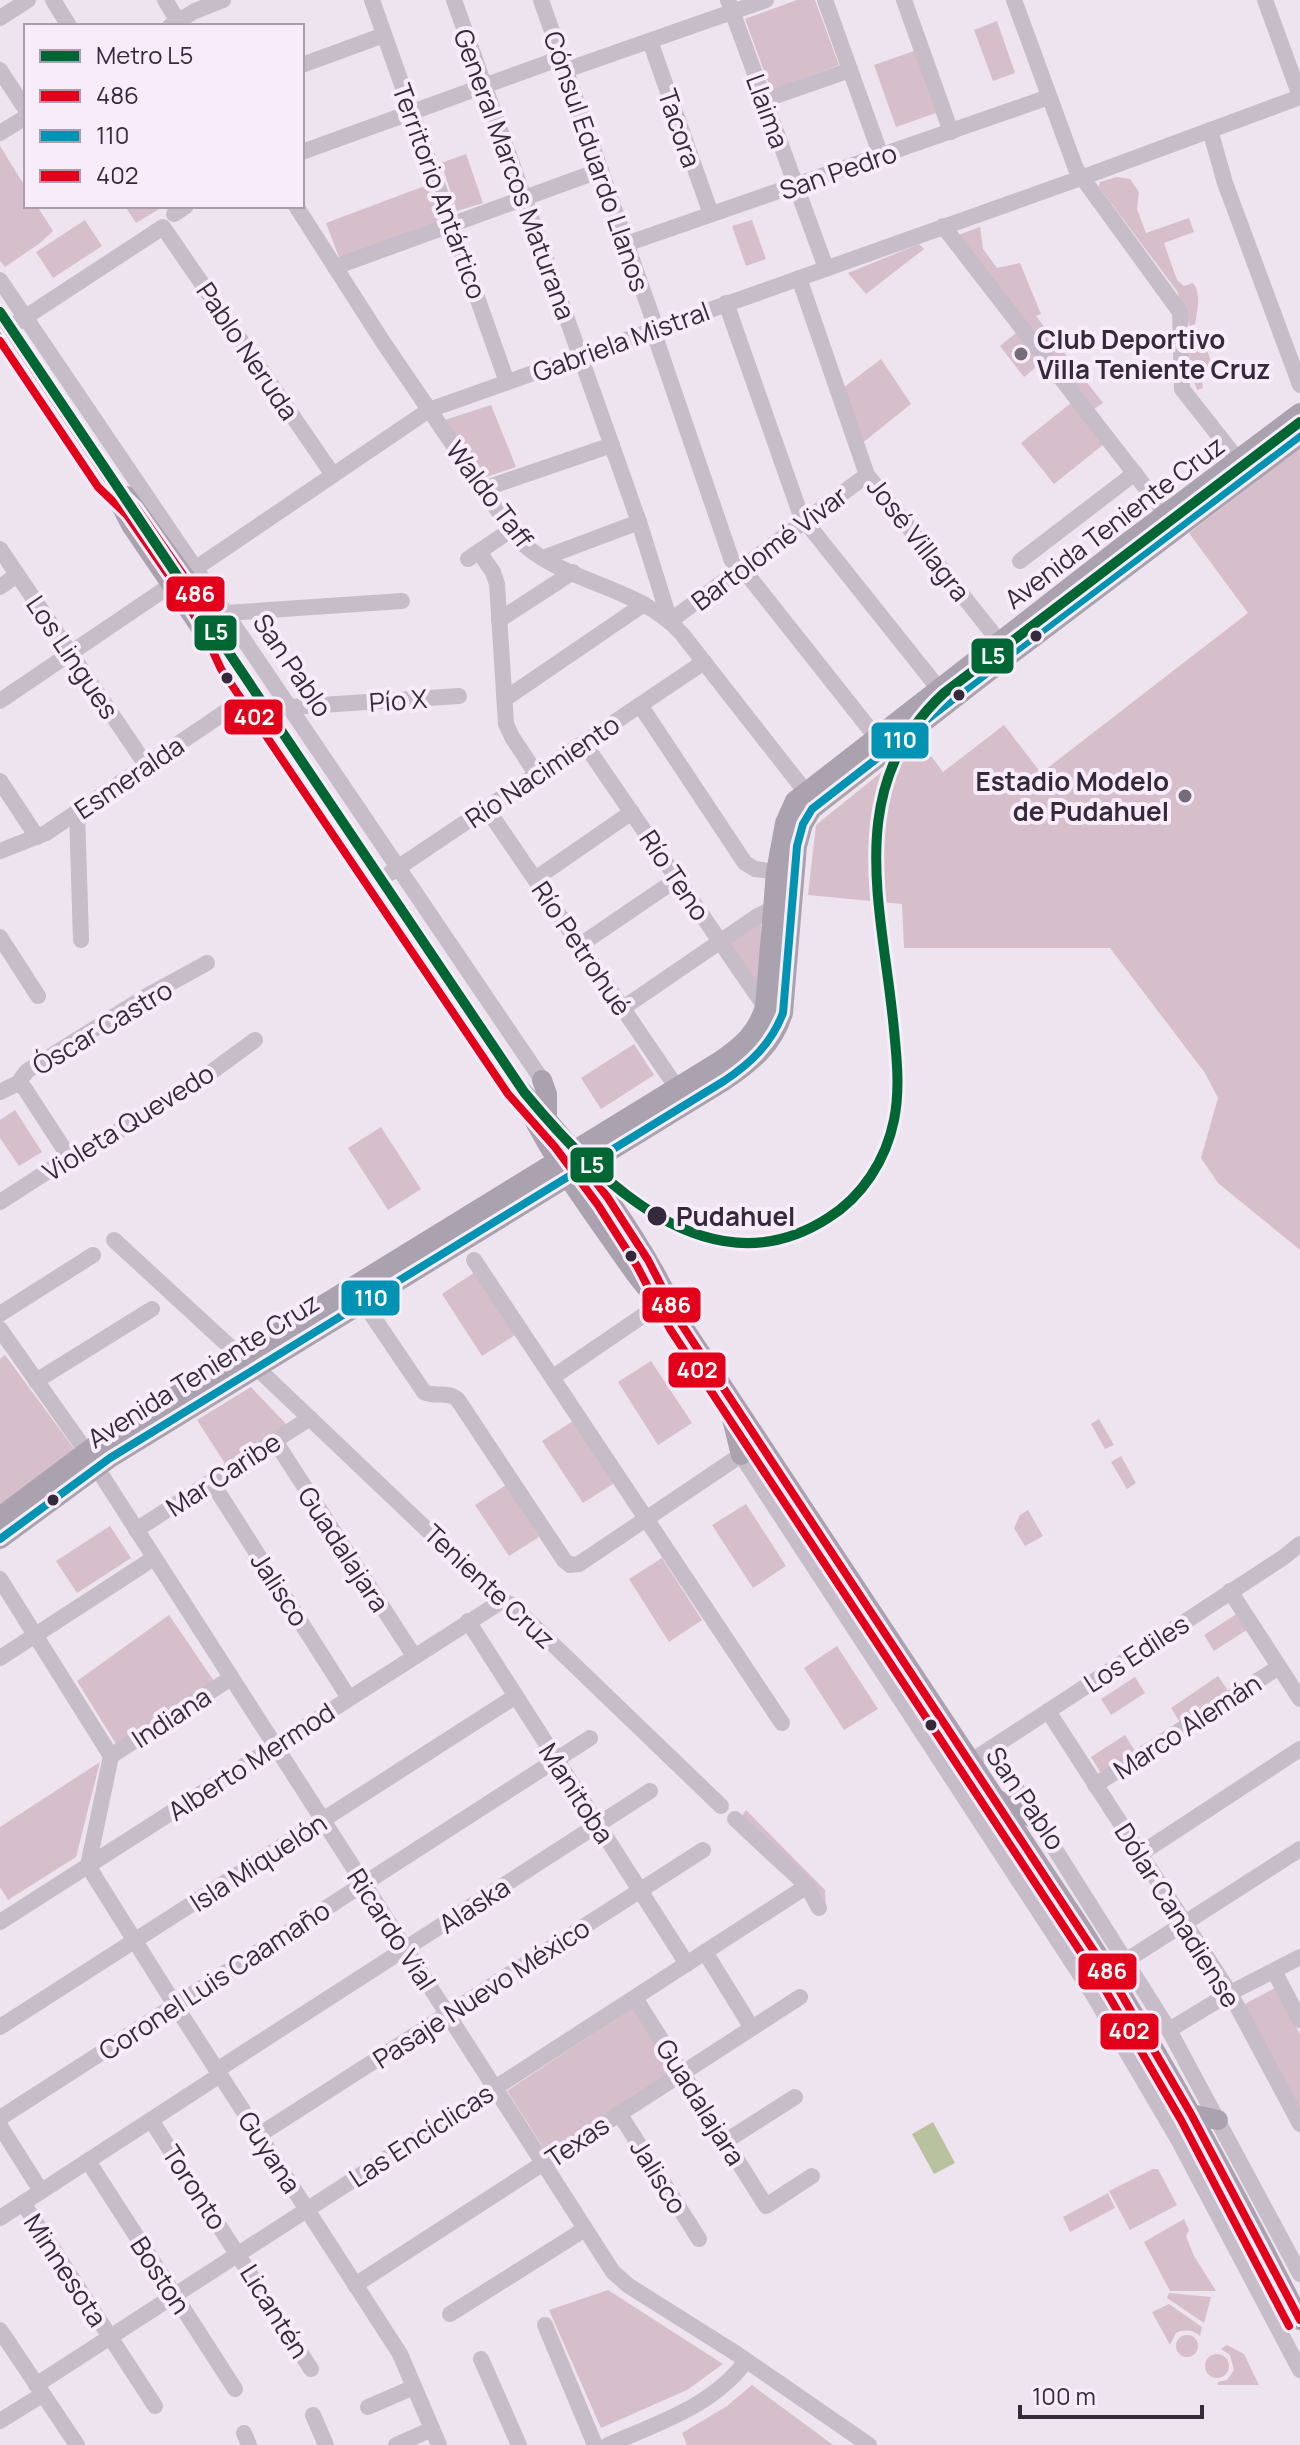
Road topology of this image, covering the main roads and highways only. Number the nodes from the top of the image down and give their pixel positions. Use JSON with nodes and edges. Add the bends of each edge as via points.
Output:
{"nodes":[{"id":1,"x":4,"y":324,"type":"edge"},
{"id":2,"x":1300,"y":413,"type":"edge"},
{"id":3,"x":1300,"y":436,"type":"edge"},
{"id":4,"x":1005,"y":648,"type":"junction"},
{"id":5,"x":777,"y":973,"type":"junction"},
{"id":6,"x":542,"y":1080,"type":"road end"},
{"id":7,"x":518,"y":1087,"type":"junction"},
{"id":8,"x":547,"y":1119,"type":"junction"},
{"id":9,"x":570,"y":1165,"type":"junction"},
{"id":10,"x":318,"y":1320,"type":"junction"},
{"id":11,"x":680,"y":1322,"type":"junction"},
{"id":12,"x":725,"y":1390,"type":"junction"},
{"id":13,"x":741,"y":1455,"type":"road end"},
{"id":14,"x":91,"y":1459,"type":"junction"},
{"id":15,"x":0,"y":1517,"type":"edge"},
{"id":16,"x":0,"y":1539,"type":"edge"},
{"id":17,"x":994,"y":1798,"type":"junction"},
{"id":18,"x":1035,"y":1819,"type":"road end"},
{"id":19,"x":1191,"y":2114,"type":"junction"},
{"id":20,"x":1218,"y":2120,"type":"road end"},
{"id":21,"x":1300,"y":2281,"type":"edge"},
{"id":22,"x":1297,"y":2313,"type":"edge"}],
"edges":[{"from":1,"to":7,"type":"main road","name":"San Pablo","via":[[108,480],[131,525],[184,576],[205,634],[231,662]]},
{"from":2,"to":4,"type":"main road","name":"Avenida Teniente Cruz","via":[[1166,514]]},
{"from":3,"to":4,"type":"main road","name":"Avenida Teniente Cruz"},
{"from":4,"to":5,"type":"main road","name":"Avenida Teniente Cruz","via":[[807,815],[797,846]]},
{"from":4,"to":5,"type":"main road","name":"Avenida Teniente Cruz","via":[[939,689],[795,801],[772,909]]},
{"from":5,"to":9,"type":"main road","name":"Avenida Teniente Cruz","via":[[759,1024],[746,1042]]},
{"from":5,"to":9,"type":"main road","name":"Avenida Teniente Cruz","via":[[781,1021],[759,1056],[724,1081]]},
{"from":6,"to":8,"type":"main road"},
{"from":7,"to":8,"type":"main road","name":"San Pablo"},
{"from":7,"to":9,"type":"main road","name":"San Pablo"},
{"from":8,"to":9,"type":"main road","name":"San Pablo"},
{"from":9,"to":10,"type":"main road","name":"Avenida Teniente Cruz"},
{"from":9,"to":10,"type":"main road","name":"Avenida Teniente Cruz","via":[[363,1302]]},
{"from":9,"to":11,"type":"main road","name":"San Pablo","via":[[660,1304]]},
{"from":9,"to":11,"type":"main road","name":"San Pablo","via":[[658,1277]]},
{"from":10,"to":14,"type":"main road","name":"Avenida Teniente Cruz"},
{"from":11,"to":12,"type":"main road","name":"San Pablo"},
{"from":12,"to":13,"type":"main road"},
{"from":12,"to":17,"type":"main road","name":"San Pablo"},
{"from":14,"to":15,"type":"main road","name":"Avenida Teniente Cruz"},
{"from":14,"to":16,"type":"main road","name":"Avenida Teniente Cruz"},
{"from":17,"to":18,"type":"main road"},
{"from":17,"to":19,"type":"main road","name":"San Pablo","via":[[1113,1980]]},
{"from":19,"to":20,"type":"main road"},
{"from":19,"to":22,"type":"main road","name":"San Pablo"},
{"from":21,"to":22,"type":"main road"}]}
